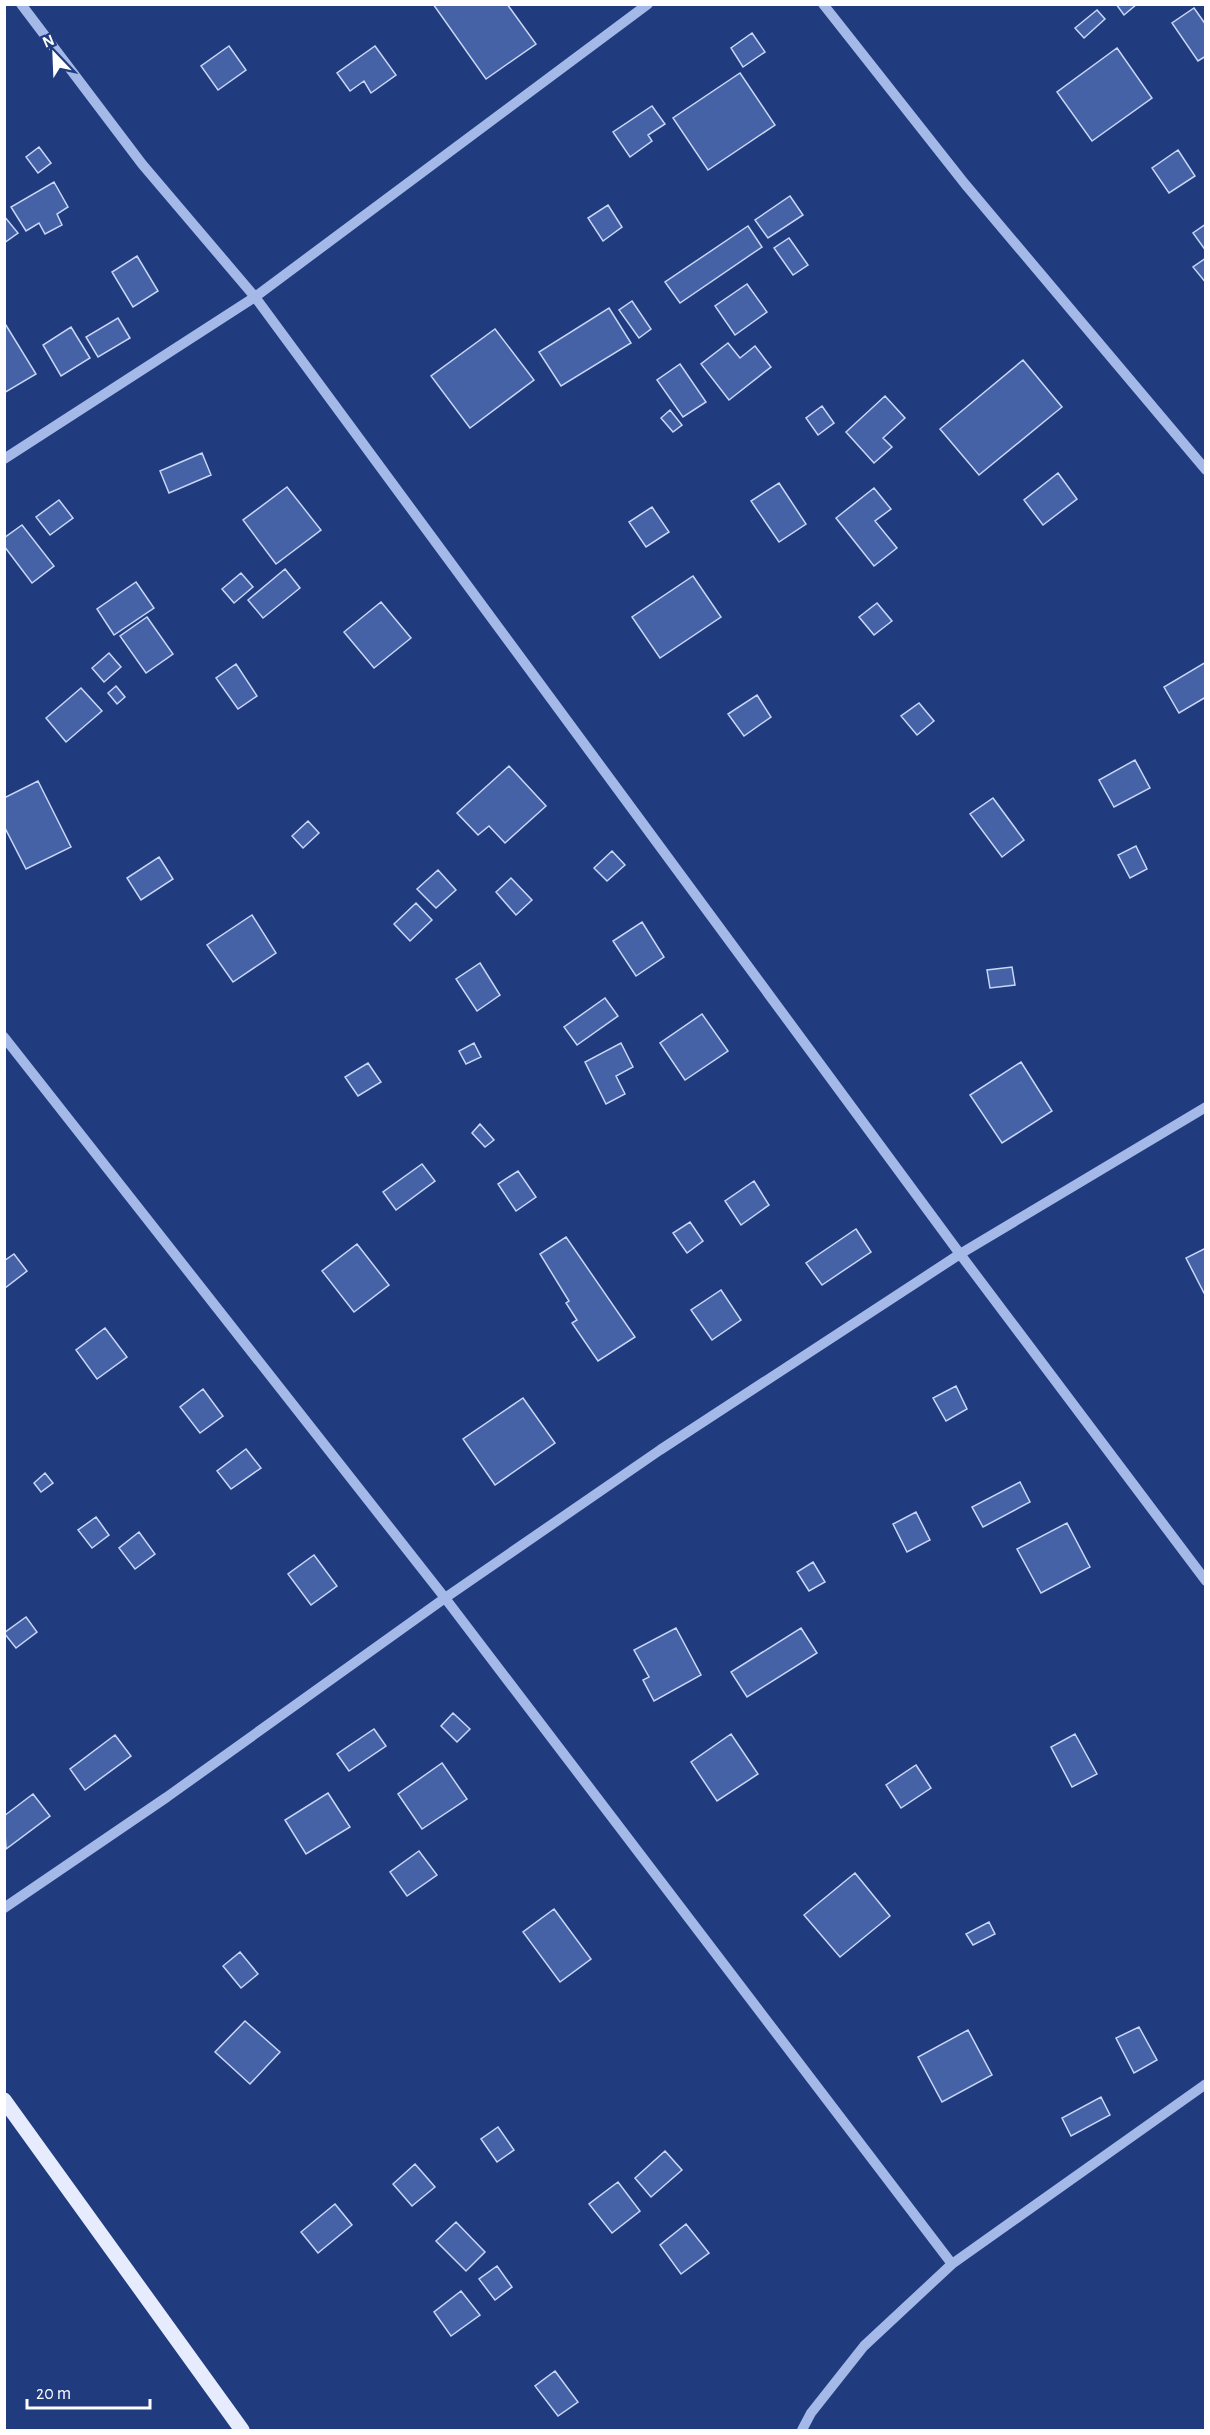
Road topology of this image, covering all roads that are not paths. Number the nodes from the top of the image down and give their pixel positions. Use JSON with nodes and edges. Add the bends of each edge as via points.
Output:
{"nodes":[{"id":1,"x":21,"y":4,"type":"edge"},
{"id":2,"x":648,"y":4,"type":"edge"},
{"id":3,"x":823,"y":4,"type":"edge"},
{"id":4,"x":255,"y":297,"type":"junction"},
{"id":5,"x":4,"y":459,"type":"edge"},
{"id":6,"x":1206,"y":470,"type":"edge"},
{"id":7,"x":4,"y":1037,"type":"edge"},
{"id":8,"x":1206,"y":1107,"type":"edge"},
{"id":9,"x":960,"y":1254,"type":"junction"},
{"id":10,"x":1206,"y":1581,"type":"edge"},
{"id":11,"x":446,"y":1598,"type":"junction"},
{"id":12,"x":4,"y":1908,"type":"edge"},
{"id":13,"x":1206,"y":2084,"type":"edge"},
{"id":14,"x":4,"y":2100,"type":"edge"},
{"id":15,"x":952,"y":2264,"type":"junction"},
{"id":16,"x":242,"y":2430,"type":"edge"},
{"id":17,"x":802,"y":2430,"type":"edge"}],
"edges":[{"from":1,"to":4,"type":"street","via":[[142,164]]},
{"from":2,"to":4,"type":"street"},
{"from":3,"to":6,"type":"street","via":[[965,184]]},
{"from":4,"to":5,"type":"street"},
{"from":4,"to":9,"type":"street"},
{"from":7,"to":11,"type":"street"},
{"from":8,"to":9,"type":"street"},
{"from":9,"to":10,"type":"street"},
{"from":9,"to":11,"type":"street","via":[[660,1450]]},
{"from":11,"to":12,"type":"street"},
{"from":11,"to":15,"type":"street"},
{"from":13,"to":15,"type":"street"},
{"from":14,"to":16,"type":"main road"},
{"from":15,"to":17,"type":"street","via":[[864,2346]]}]}
